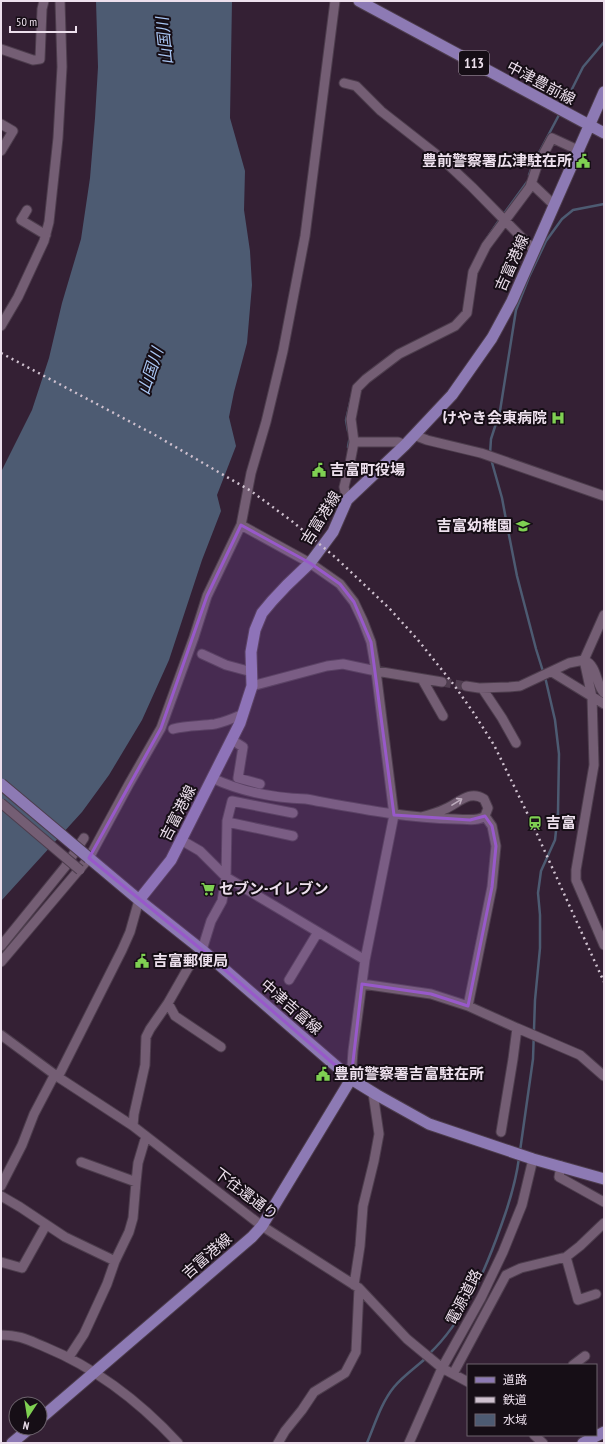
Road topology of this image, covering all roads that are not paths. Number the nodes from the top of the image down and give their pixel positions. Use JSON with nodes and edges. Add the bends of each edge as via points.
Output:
{"nodes":[{"id":1,"x":44,"y":1,"type":"edge"},
{"id":2,"x":60,"y":1,"type":"edge"},
{"id":3,"x":335,"y":1,"type":"edge"},
{"id":4,"x":359,"y":1,"type":"edge"},
{"id":5,"x":1,"y":49,"type":"edge"},
{"id":6,"x":344,"y":83,"type":"dead end"},
{"id":7,"x":604,"y":92,"type":"edge"},
{"id":8,"x":1,"y":124,"type":"edge"},
{"id":9,"x":589,"y":125,"type":"junction"},
{"id":10,"x":604,"y":133,"type":"edge"},
{"id":11,"x":578,"y":150,"type":"junction"},
{"id":12,"x":1,"y":151,"type":"edge"},
{"id":13,"x":532,"y":183,"type":"junction"},
{"id":14,"x":554,"y":205,"type":"junction"},
{"id":15,"x":27,"y":210,"type":"dead end"},
{"id":16,"x":505,"y":221,"type":"junction"},
{"id":17,"x":46,"y":235,"type":"junction"},
{"id":18,"x":534,"y":250,"type":"junction"},
{"id":19,"x":1,"y":326,"type":"edge"},
{"id":20,"x":414,"y":435,"type":"junction"},
{"id":21,"x":354,"y":442,"type":"junction"},
{"id":22,"x":405,"y":445,"type":"junction"},
{"id":23,"x":604,"y":496,"type":"edge"},
{"id":24,"x":347,"y":500,"type":"junction"},
{"id":25,"x":241,"y":524,"type":"junction"},
{"id":26,"x":310,"y":563,"type":"junction"},
{"id":27,"x":604,"y":616,"type":"edge"},
{"id":28,"x":202,"y":654,"type":"dead end"},
{"id":29,"x":584,"y":660,"type":"junction"},
{"id":30,"x":376,"y":671,"type":"junction"},
{"id":31,"x":252,"y":672,"type":"junction"},
{"id":32,"x":552,"y":672,"type":"junction"},
{"id":33,"x":422,"y":678,"type":"junction"},
{"id":34,"x":442,"y":682,"type":"tunnel mouth"},
{"id":35,"x":252,"y":686,"type":"junction"},
{"id":36,"x":466,"y":686,"type":"tunnel mouth"},
{"id":37,"x":482,"y":688,"type":"junction"},
{"id":38,"x":604,"y":693,"type":"edge"},
{"id":39,"x":592,"y":697,"type":"junction"},
{"id":40,"x":604,"y":704,"type":"edge"},
{"id":41,"x":243,"y":714,"type":"junction"},
{"id":42,"x":443,"y":716,"type":"dead end"},
{"id":43,"x":173,"y":729,"type":"dead end"},
{"id":44,"x":232,"y":740,"type":"junction"},
{"id":45,"x":516,"y":743,"type":"dead end"},
{"id":46,"x":212,"y":778,"type":"junction"},
{"id":47,"x":1,"y":784,"type":"edge"},
{"id":48,"x":260,"y":784,"type":"dead end"},
{"id":49,"x":1,"y":802,"type":"edge"},
{"id":50,"x":293,"y":813,"type":"dead end"},
{"id":51,"x":394,"y":814,"type":"junction"},
{"id":52,"x":485,"y":816,"type":"junction"},
{"id":53,"x":421,"y":817,"type":"junction"},
{"id":54,"x":227,"y":822,"type":"junction"},
{"id":55,"x":293,"y":836,"type":"dead end"},
{"id":56,"x":84,"y":838,"type":"dead end"},
{"id":57,"x":181,"y":840,"type":"junction"},
{"id":58,"x":89,"y":858,"type":"junction"},
{"id":59,"x":80,"y":870,"type":"junction"},
{"id":60,"x":226,"y":877,"type":"junction"},
{"id":61,"x":139,"y":900,"type":"junction"},
{"id":62,"x":318,"y":932,"type":"junction"},
{"id":63,"x":604,"y":945,"type":"edge"},
{"id":64,"x":1,"y":946,"type":"edge"},
{"id":65,"x":202,"y":950,"type":"junction"},
{"id":66,"x":365,"y":960,"type":"junction"},
{"id":67,"x":1,"y":962,"type":"edge"},
{"id":68,"x":289,"y":980,"type":"dead end"},
{"id":69,"x":362,"y":984,"type":"junction"},
{"id":70,"x":168,"y":1003,"type":"junction"},
{"id":71,"x":468,"y":1006,"type":"junction"},
{"id":72,"x":517,"y":1028,"type":"junction"},
{"id":73,"x":1,"y":1035,"type":"edge"},
{"id":74,"x":221,"y":1047,"type":"dead end"},
{"id":75,"x":56,"y":1075,"type":"junction"},
{"id":76,"x":604,"y":1076,"type":"edge"},
{"id":77,"x":350,"y":1078,"type":"junction"},
{"id":78,"x":373,"y":1093,"type":"junction"},
{"id":79,"x":133,"y":1126,"type":"junction"},
{"id":80,"x":501,"y":1132,"type":"dead end"},
{"id":81,"x":146,"y":1136,"type":"junction"},
{"id":82,"x":533,"y":1159,"type":"junction"},
{"id":83,"x":81,"y":1162,"type":"dead end"},
{"id":84,"x":561,"y":1166,"type":"junction"},
{"id":85,"x":604,"y":1179,"type":"edge"},
{"id":86,"x":136,"y":1182,"type":"junction"},
{"id":87,"x":1,"y":1186,"type":"edge"},
{"id":88,"x":1,"y":1196,"type":"edge"},
{"id":89,"x":604,"y":1202,"type":"edge"},
{"id":90,"x":604,"y":1223,"type":"edge"},
{"id":91,"x":46,"y":1225,"type":"junction"},
{"id":92,"x":262,"y":1226,"type":"junction"},
{"id":93,"x":566,"y":1257,"type":"junction"},
{"id":94,"x":115,"y":1260,"type":"junction"},
{"id":95,"x":1,"y":1262,"type":"edge"},
{"id":96,"x":357,"y":1287,"type":"junction"},
{"id":97,"x":596,"y":1294,"type":"dead end"},
{"id":98,"x":1,"y":1335,"type":"edge"},
{"id":99,"x":585,"y":1356,"type":"dead end"},
{"id":100,"x":69,"y":1357,"type":"junction"},
{"id":101,"x":574,"y":1364,"type":"edge"},
{"id":102,"x":442,"y":1368,"type":"junction"},
{"id":103,"x":95,"y":1372,"type":"junction"},
{"id":104,"x":453,"y":1374,"type":"junction"},
{"id":105,"x":467,"y":1381,"type":"edge"},
{"id":106,"x":48,"y":1413,"type":"edge"},
{"id":107,"x":20,"y":1436,"type":"edge"},
{"id":108,"x":535,"y":1436,"type":"edge"},
{"id":109,"x":596,"y":1436,"type":"edge"},
{"id":110,"x":12,"y":1443,"type":"edge"},
{"id":111,"x":178,"y":1443,"type":"edge"},
{"id":112,"x":278,"y":1443,"type":"edge"},
{"id":113,"x":409,"y":1443,"type":"edge"},
{"id":114,"x":543,"y":1443,"type":"edge"},
{"id":115,"x":583,"y":1443,"type":"edge"}],
"edges":[{"from":1,"to":5,"type":"street","via":[[40,59],[33,60]]},
{"from":2,"to":17,"type":"street","via":[[62,68],[58,138]]},
{"from":3,"to":25,"type":"street","via":[[305,236],[283,351],[251,472]]},
{"from":4,"to":9,"type":"main road","name":"中津豊前線","number":"113"},
{"from":6,"to":16,"type":"street","via":[[356,86],[381,111],[441,158]]},
{"from":7,"to":9,"type":"main road","name":"吉富港線"},
{"from":8,"to":12,"type":"street","via":[[13,130]]},
{"from":9,"to":10,"type":"main road","name":"中津豊前線","number":"113"},
{"from":9,"to":11,"type":"main road","name":"吉富港線"},
{"from":11,"to":13,"type":"street","via":[[552,138],[537,166]]},
{"from":11,"to":14,"type":"main road","name":"吉富港線"},
{"from":13,"to":14,"type":"street"},
{"from":13,"to":16,"type":"street"},
{"from":14,"to":18,"type":"main road","name":"吉富港線"},
{"from":15,"to":17,"type":"street","via":[[21,220]]},
{"from":16,"to":18,"type":"street"},
{"from":16,"to":21,"type":"street","via":[[486,246],[474,272],[466,313],[455,326],[399,354],[357,388],[351,419]]},
{"from":17,"to":19,"type":"street","via":[[18,297]]},
{"from":18,"to":20,"type":"main road","name":"吉富港線","via":[[512,301],[492,338],[452,395]]},
{"from":20,"to":22,"type":"main road","name":"吉富港線"},
{"from":20,"to":23,"type":"street","via":[[481,453]]},
{"from":21,"to":22,"type":"street","via":[[398,442]]},
{"from":21,"to":24,"type":"street","via":[[344,487]]},
{"from":22,"to":24,"type":"main road","name":"吉富港線"},
{"from":24,"to":26,"type":"main road","name":"吉富港線","via":[[332,532]]},
{"from":25,"to":26,"type":"street"},
{"from":25,"to":58,"type":"street","via":[[207,596],[161,728]]},
{"from":26,"to":30,"type":"street","via":[[340,584],[354,602],[371,642]]},
{"from":26,"to":31,"type":"main road","name":"吉富港線","via":[[262,613],[255,630],[251,652]]},
{"from":27,"to":29,"type":"street"},
{"from":28,"to":31,"type":"street","via":[[226,665]]},
{"from":29,"to":32,"type":"street","via":[[569,663]]},
{"from":29,"to":38,"type":"street","via":[[594,669],[599,687]]},
{"from":29,"to":39,"type":"street"},
{"from":30,"to":33,"type":"street"},
{"from":30,"to":35,"type":"street","via":[[343,664]]},
{"from":30,"to":51,"type":"street"},
{"from":31,"to":35,"type":"main road","name":"吉富港線"},
{"from":32,"to":37,"type":"street","via":[[520,686]]},
{"from":32,"to":39,"type":"street"},
{"from":33,"to":34,"type":"street"},
{"from":33,"to":42,"type":"street"},
{"from":35,"to":41,"type":"main road","name":"吉富港線"},
{"from":36,"to":37,"type":"street"},
{"from":37,"to":45,"type":"street"},
{"from":39,"to":40,"type":"street"},
{"from":39,"to":63,"type":"street","via":[[594,765],[576,880]]},
{"from":41,"to":43,"type":"street","via":[[215,724]]},
{"from":41,"to":44,"type":"main road","name":"吉富港線"},
{"from":44,"to":46,"type":"main road","name":"吉富港線"},
{"from":44,"to":48,"type":"street","via":[[243,747],[238,778]]},
{"from":46,"to":51,"type":"street","via":[[232,787],[259,794]]},
{"from":46,"to":57,"type":"main road","name":"吉富港線"},
{"from":47,"to":58,"type":"main road","name":"中津吉富線","bridge":true},
{"from":49,"to":59,"type":"street","bridge":true},
{"from":50,"to":54,"type":"street","via":[[232,800]]},
{"from":51,"to":53,"type":"street"},
{"from":51,"to":66,"type":"street"},
{"from":52,"to":53,"type":"street","via":[[470,820]]},
{"from":53,"to":52,"type":"street","one_way":true,"via":[[446,809],[465,797],[475,795],[487,803]]},
{"from":52,"to":71,"type":"street","via":[[492,826],[496,846],[492,887]]},
{"from":54,"to":55,"type":"street"},
{"from":54,"to":60,"type":"street"},
{"from":56,"to":64,"type":"street","via":[[66,867]]},
{"from":57,"to":60,"type":"street","via":[[200,851]]},
{"from":57,"to":61,"type":"main road","name":"吉富港線","via":[[171,860]]},
{"from":58,"to":59,"type":"street"},
{"from":58,"to":61,"type":"main road","name":"中津吉富線"},
{"from":59,"to":67,"type":"street"},
{"from":60,"to":62,"type":"street"},
{"from":60,"to":65,"type":"street","via":[[222,902],[211,921]]},
{"from":61,"to":65,"type":"main road","name":"中津吉富線"},
{"from":61,"to":75,"type":"street","via":[[122,950]]},
{"from":62,"to":66,"type":"street"},
{"from":62,"to":68,"type":"street"},
{"from":65,"to":70,"type":"street","via":[[188,968]]},
{"from":65,"to":77,"type":"main road","name":"中津吉富線"},
{"from":66,"to":69,"type":"street"},
{"from":69,"to":71,"type":"street","via":[[432,994]]},
{"from":69,"to":77,"type":"street"},
{"from":70,"to":74,"type":"street","via":[[175,1016]]},
{"from":70,"to":79,"type":"street","via":[[146,1037],[144,1065]]},
{"from":71,"to":72,"type":"street"},
{"from":72,"to":76,"type":"street","via":[[580,1055]]},
{"from":72,"to":80,"type":"street"},
{"from":73,"to":75,"type":"street","name":"下往還通り"},
{"from":75,"to":79,"type":"street","name":"下往還通り"},
{"from":75,"to":87,"type":"street","via":[[34,1114],[22,1145]]},
{"from":77,"to":78,"type":"main road","name":"中津吉富線"},
{"from":77,"to":92,"type":"main road","name":"吉富港線"},
{"from":78,"to":82,"type":"main road","name":"中津吉富線","via":[[428,1124]]},
{"from":78,"to":96,"type":"street","via":[[378,1134],[364,1206]]},
{"from":79,"to":81,"type":"street","name":"下往還通り"},
{"from":81,"to":86,"type":"street","via":[[138,1163]]},
{"from":81,"to":92,"type":"street","name":"下往還通り"},
{"from":82,"to":84,"type":"main road","name":"中津吉富線"},
{"from":82,"to":102,"type":"street","name":"電源道路","via":[[522,1205],[503,1252]]},
{"from":83,"to":86,"type":"street"},
{"from":84,"to":85,"type":"main road","name":"中津吉富線"},
{"from":84,"to":89,"type":"street","via":[[559,1177]]},
{"from":86,"to":94,"type":"street","via":[[133,1218]]},
{"from":88,"to":91,"type":"street"},
{"from":90,"to":93,"type":"street"},
{"from":91,"to":94,"type":"street","via":[[65,1237]]},
{"from":91,"to":95,"type":"street","via":[[22,1268]]},
{"from":92,"to":96,"type":"street","name":"下往還通り"},
{"from":92,"to":103,"type":"main road","name":"吉富港線"},
{"from":93,"to":97,"type":"street","via":[[578,1300]]},
{"from":93,"to":104,"type":"street","via":[[521,1268],[506,1275]]},
{"from":94,"to":100,"type":"street","via":[[84,1334]]},
{"from":96,"to":102,"type":"street","name":"下往還通り","via":[[407,1339]]},
{"from":96,"to":112,"type":"street","via":[[356,1352],[348,1368],[345,1373],[314,1392]]},
{"from":98,"to":100,"type":"street","via":[[19,1336]]},
{"from":99,"to":101,"type":"street"},
{"from":100,"to":103,"type":"street"},
{"from":102,"to":104,"type":"street","name":"下往還通り"},
{"from":102,"to":113,"type":"street","name":"電源道路"},
{"from":103,"to":106,"type":"main road","name":"吉富港線"},
{"from":103,"to":111,"type":"street","via":[[142,1407]]},
{"from":104,"to":105,"type":"street","name":"下往還通り"},
{"from":107,"to":110,"type":"main road"},
{"from":108,"to":114,"type":"street"},
{"from":109,"to":115,"type":"main road"}]}
